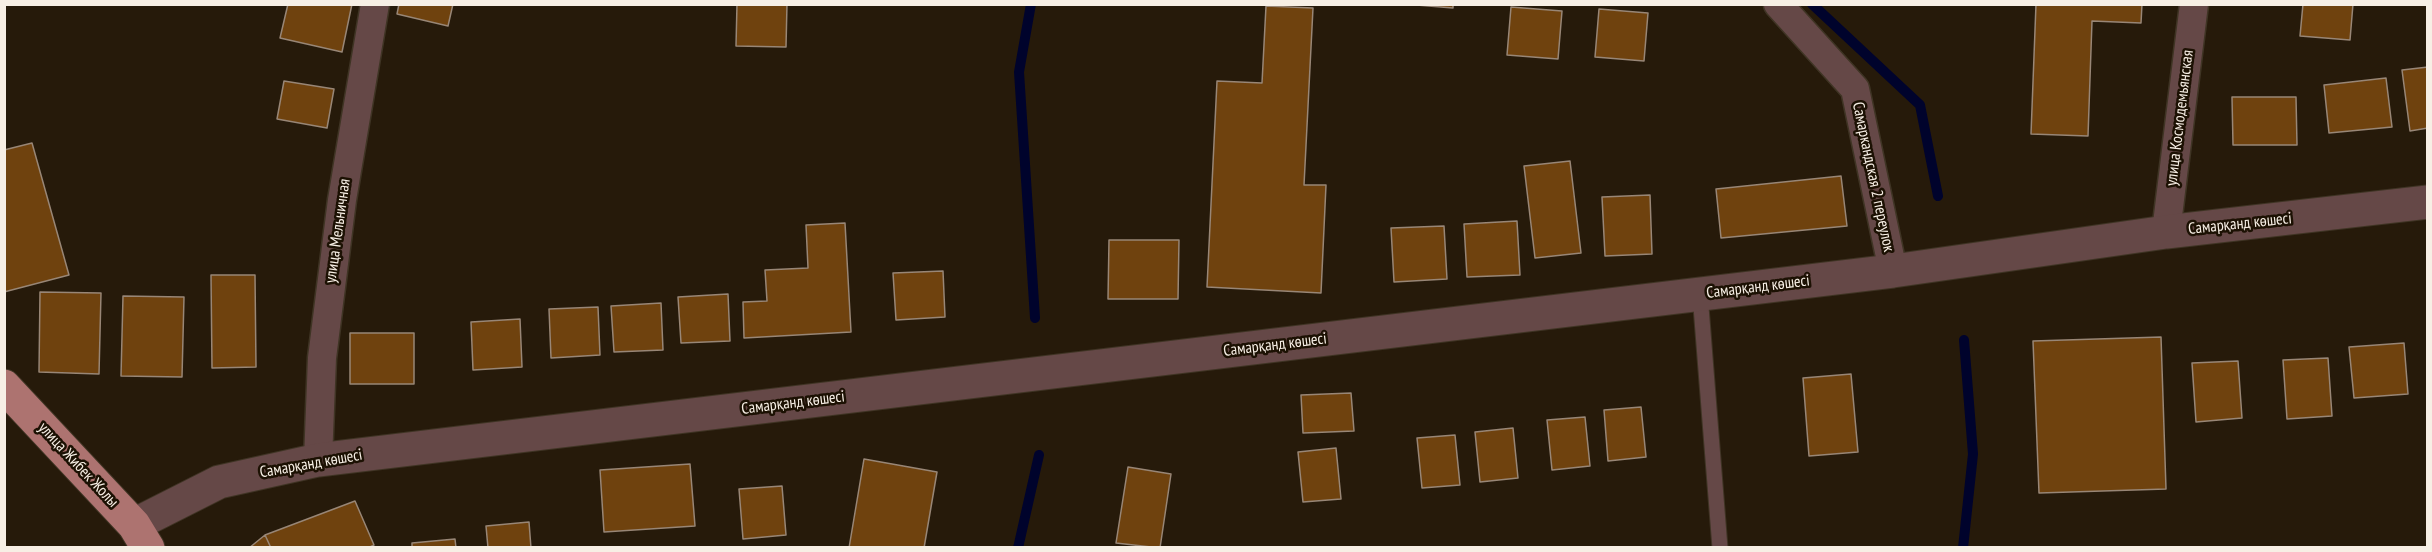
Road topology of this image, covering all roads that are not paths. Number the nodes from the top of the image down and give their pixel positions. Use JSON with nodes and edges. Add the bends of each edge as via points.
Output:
{"nodes":[{"id":1,"x":375,"y":4,"type":"edge"},
{"id":2,"x":1778,"y":4,"type":"edge"},
{"id":3,"x":2194,"y":4,"type":"edge"},
{"id":4,"x":2427,"y":202,"type":"edge"},
{"id":5,"x":2166,"y":232,"type":"junction"},
{"id":6,"x":1893,"y":271,"type":"junction"},
{"id":7,"x":1700,"y":294,"type":"junction"},
{"id":8,"x":4,"y":386,"type":"edge"},
{"id":9,"x":318,"y":460,"type":"junction"},
{"id":10,"x":141,"y":536,"type":"edge"},
{"id":11,"x":1720,"y":548,"type":"edge"}],
"edges":[{"from":1,"to":9,"type":"street","name":"улица Мельничная","via":[[342,200],[322,358]]},
{"from":2,"to":6,"type":"street","name":"Самаркандская 2 переулок","via":[[1855,89]]},
{"from":3,"to":5,"type":"street","name":"улица Космодемьянская"},
{"from":4,"to":5,"type":"street","name":"Самарқанд көшесі"},
{"from":5,"to":6,"type":"street","name":"Самарқанд көшесі"},
{"from":6,"to":7,"type":"street","name":"Самарқанд көшесі"},
{"from":7,"to":9,"type":"street","name":"Самарқанд көшесі"},
{"from":7,"to":11,"type":"lane"},
{"from":8,"to":10,"type":"main road","name":"улица Жибек Жолы"},
{"from":9,"to":10,"type":"street","name":"Самарқанд көшесі","via":[[219,482]]}]}
